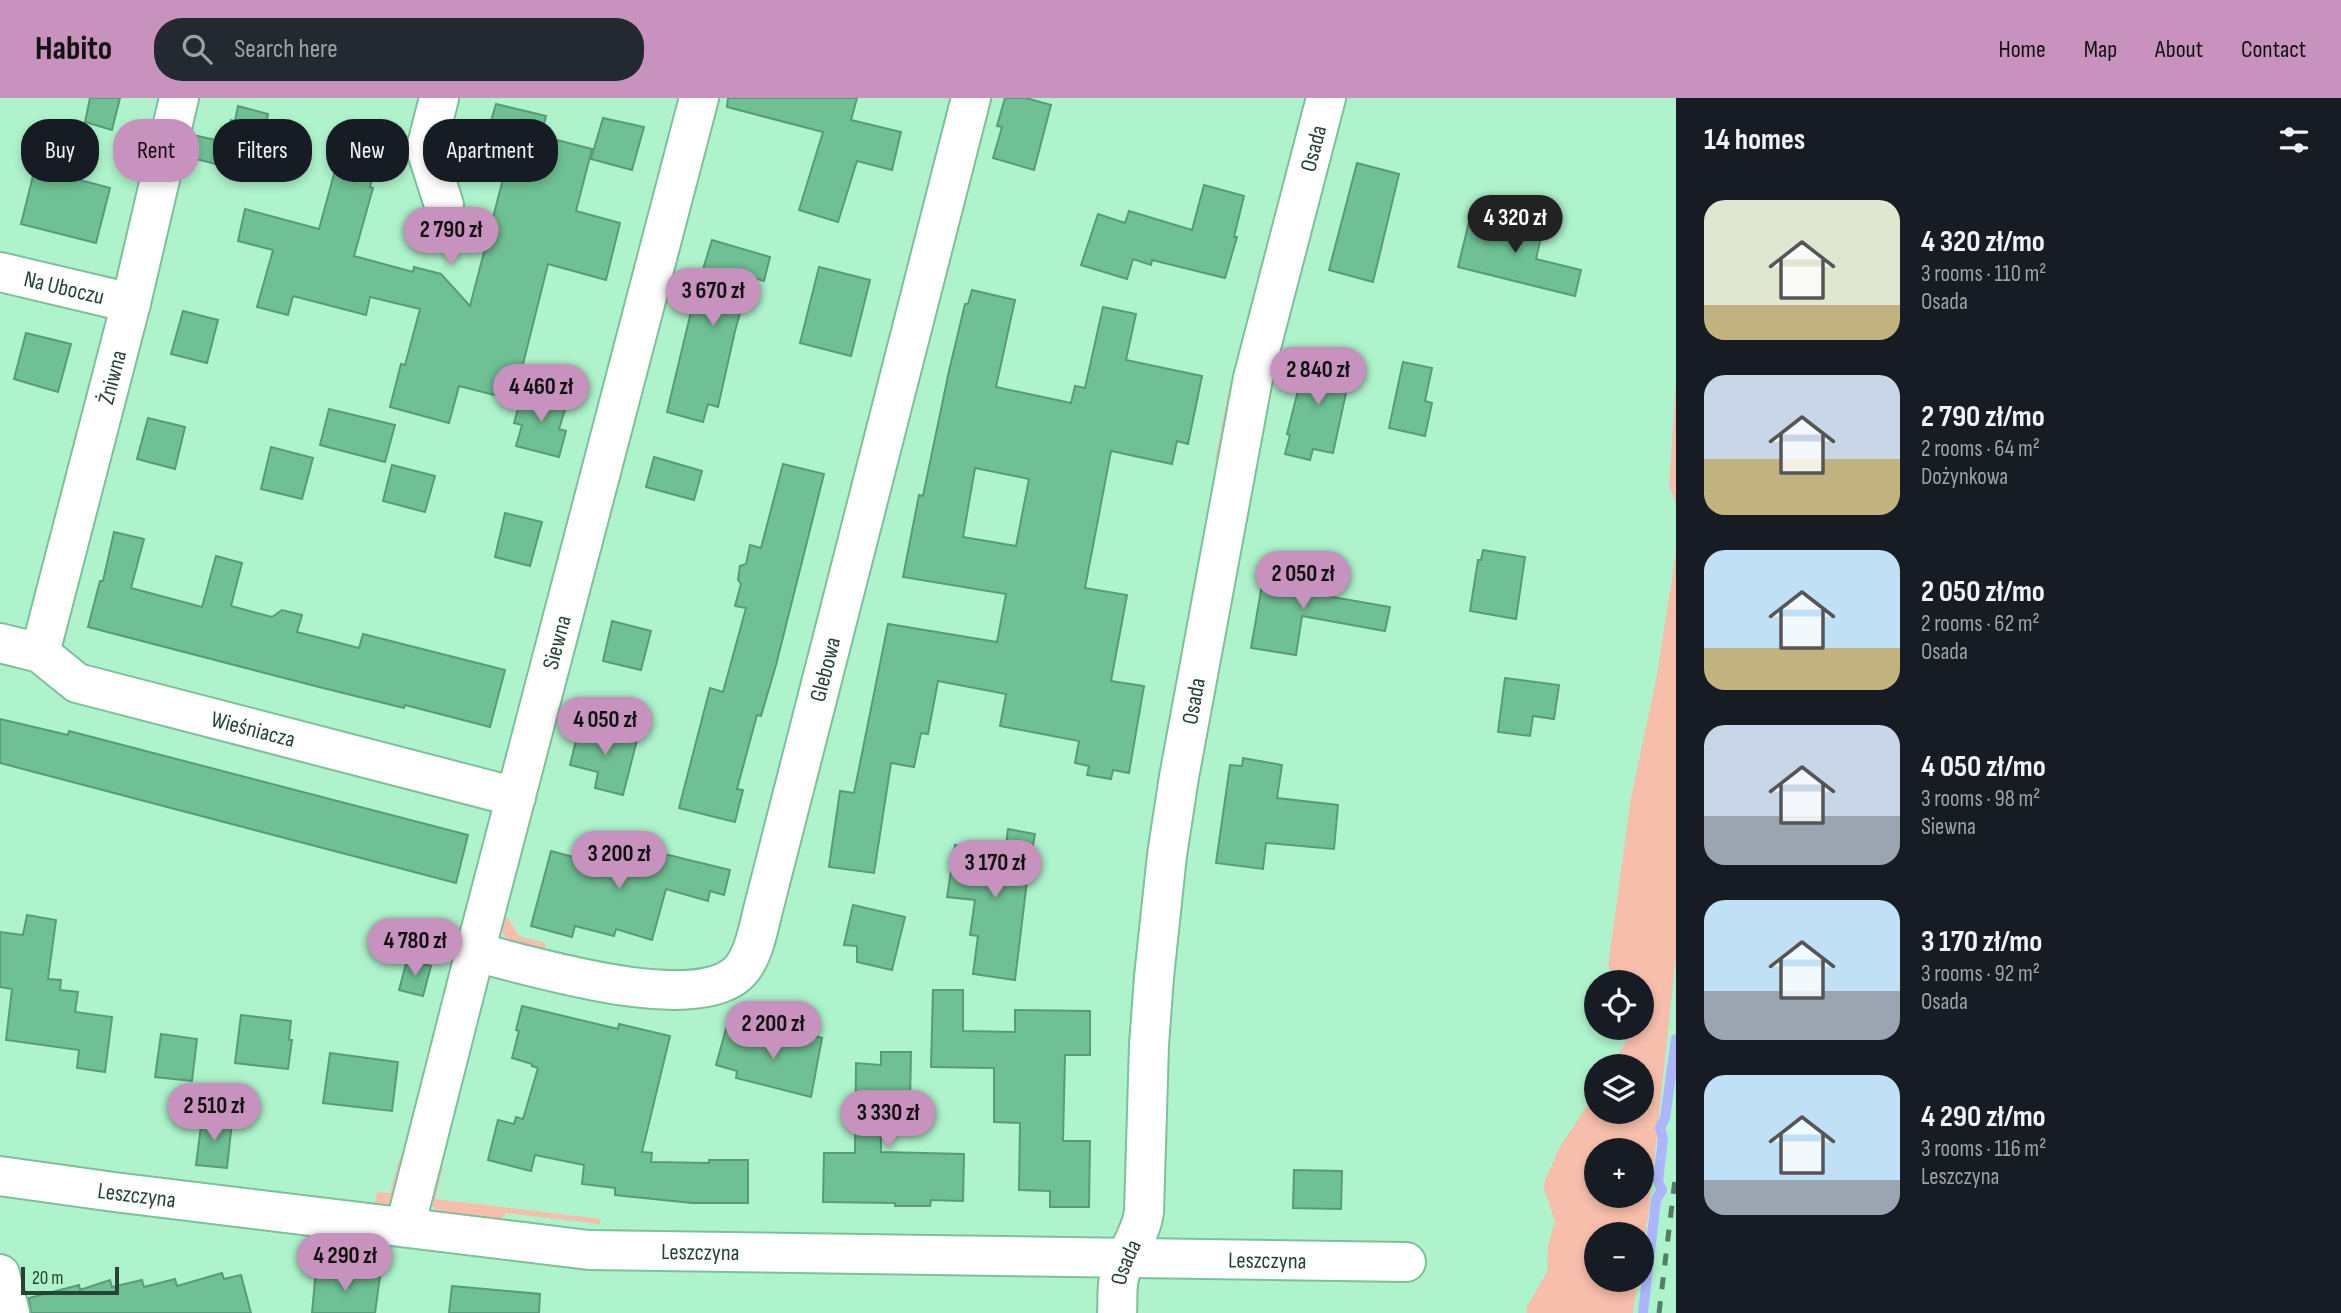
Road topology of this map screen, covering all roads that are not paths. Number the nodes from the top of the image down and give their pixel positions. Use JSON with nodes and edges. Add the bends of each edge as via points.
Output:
{"nodes":[{"id":1,"x":179,"y":98,"type":"edge"},
{"id":2,"x":439,"y":98,"type":"edge"},
{"id":3,"x":699,"y":98,"type":"edge"},
{"id":4,"x":971,"y":98,"type":"edge"},
{"id":5,"x":1326,"y":98,"type":"edge"},
{"id":6,"x":443,"y":205,"type":"dead end"},
{"id":7,"x":0,"y":272,"type":"edge"},
{"id":8,"x":131,"y":303,"type":"junction"},
{"id":9,"x":0,"y":643,"type":"edge"},
{"id":10,"x":40,"y":653,"type":"junction"},
{"id":11,"x":516,"y":797,"type":"junction"},
{"id":12,"x":475,"y":952,"type":"junction"},
{"id":13,"x":0,"y":1176,"type":"edge"},
{"id":14,"x":405,"y":1227,"type":"junction"},
{"id":15,"x":1127,"y":1257,"type":"junction"},
{"id":16,"x":1406,"y":1262,"type":"dead end"},
{"id":17,"x":0,"y":1274,"type":"edge"},
{"id":18,"x":10,"y":1313,"type":"edge"},
{"id":19,"x":1118,"y":1313,"type":"edge"}],
"edges":[{"from":1,"to":8,"type":"street","name":"Żniwna"},
{"from":2,"to":6,"type":"street","via":[[426,149]]},
{"from":3,"to":11,"type":"street","name":"Siewna"},
{"from":4,"to":12,"type":"street","name":"Glebowa","via":[[764,910],[744,965],[734,977],[714,987],[629,987]]},
{"from":5,"to":15,"type":"street","name":"Osada","via":[[1253,378],[1179,777],[1154,977],[1144,1217]]},
{"from":7,"to":8,"type":"street","name":"Na Uboczu"},
{"from":8,"to":10,"type":"street","name":"Żniwna"},
{"from":9,"to":10,"type":"street","name":"Wieśniacza"},
{"from":10,"to":11,"type":"street","name":"Wieśniacza","via":[[77,683]]},
{"from":11,"to":12,"type":"street","name":"Siewna"},
{"from":12,"to":14,"type":"street","name":"Siewna"},
{"from":13,"to":14,"type":"street","name":"Leszczyna"},
{"from":14,"to":15,"type":"street","name":"Leszczyna","via":[[589,1250]]},
{"from":15,"to":16,"type":"street","name":"Leszczyna"},
{"from":15,"to":19,"type":"street","name":"Osada","via":[[1118,1282]]},
{"from":17,"to":18,"type":"street"}]}
